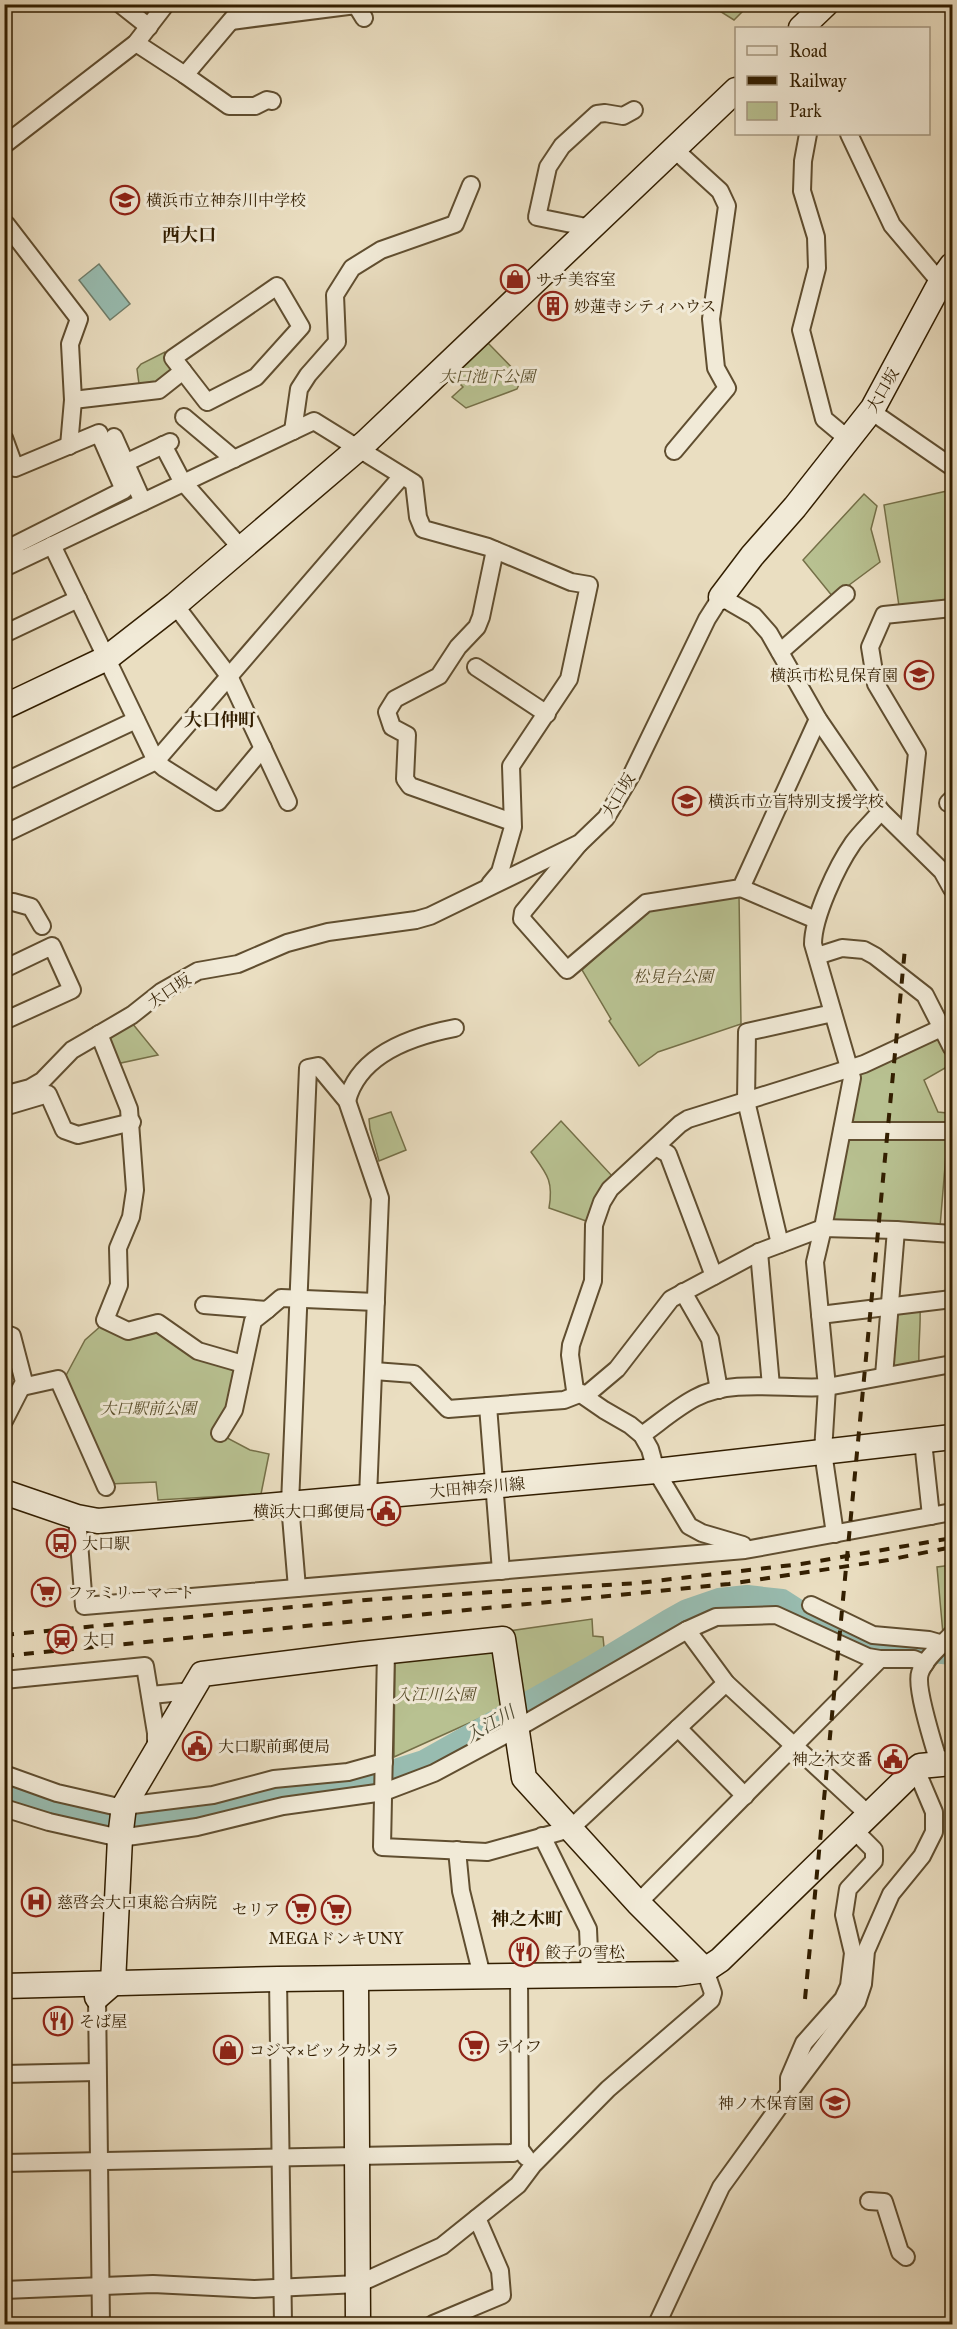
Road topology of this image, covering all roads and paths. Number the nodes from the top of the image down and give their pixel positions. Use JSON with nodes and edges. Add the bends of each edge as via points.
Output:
{"nodes":[{"id":1,"x":120,"y":4,"type":"edge"},
{"id":2,"x":166,"y":4,"type":"edge"},
{"id":3,"x":245,"y":4,"type":"edge"},
{"id":4,"x":826,"y":4,"type":"edge"},
{"id":5,"x":364,"y":18,"type":"dead end"},
{"id":6,"x":231,"y":21,"type":"junction"},
{"id":7,"x":149,"y":27,"type":"junction"},
{"id":8,"x":802,"y":27,"type":"edge"},
{"id":9,"x":136,"y":43,"type":"junction"},
{"id":10,"x":185,"y":75,"type":"junction"},
{"id":11,"x":735,"y":91,"type":"edge"},
{"id":12,"x":272,"y":101,"type":"dead end"},
{"id":13,"x":633,"y":110,"type":"dead end"},
{"id":14,"x":808,"y":135,"type":"edge"},
{"id":15,"x":849,"y":135,"type":"edge"},
{"id":16,"x":4,"y":145,"type":"edge"},
{"id":17,"x":674,"y":149,"type":"junction"},
{"id":18,"x":471,"y":185,"type":"dead end"},
{"id":19,"x":6,"y":224,"type":"dead end"},
{"id":20,"x":591,"y":228,"type":"junction"},
{"id":21,"x":946,"y":274,"type":"edge"},
{"id":22,"x":183,"y":371,"type":"junction"},
{"id":23,"x":73,"y":400,"type":"junction"},
{"id":24,"x":871,"y":411,"type":"junction"},
{"id":25,"x":184,"y":417,"type":"dead end"},
{"id":26,"x":293,"y":431,"type":"junction"},
{"id":27,"x":112,"y":434,"type":"dead end"},
{"id":28,"x":4,"y":438,"type":"edge"},
{"id":29,"x":848,"y":440,"type":"junction"},
{"id":30,"x":69,"y":446,"type":"junction"},
{"id":31,"x":357,"y":449,"type":"junction"},
{"id":32,"x":674,"y":451,"type":"dead end"},
{"id":33,"x":234,"y":459,"type":"junction"},
{"id":34,"x":125,"y":463,"type":"junction"},
{"id":35,"x":952,"y":467,"type":"edge"},
{"id":36,"x":402,"y":476,"type":"junction"},
{"id":37,"x":183,"y":483,"type":"junction"},
{"id":38,"x":143,"y":502,"type":"junction"},
{"id":39,"x":52,"y":545,"type":"junction"},
{"id":40,"x":241,"y":548,"type":"junction"},
{"id":41,"x":495,"y":550,"type":"junction"},
{"id":42,"x":11,"y":565,"type":"edge"},
{"id":43,"x":846,"y":594,"type":"dead end"},
{"id":44,"x":721,"y":597,"type":"junction"},
{"id":45,"x":78,"y":599,"type":"junction"},
{"id":46,"x":175,"y":605,"type":"junction"},
{"id":47,"x":952,"y":608,"type":"edge"},
{"id":48,"x":4,"y":634,"type":"edge"},
{"id":49,"x":780,"y":652,"type":"junction"},
{"id":50,"x":107,"y":658,"type":"junction"},
{"id":51,"x":476,"y":668,"type":"dead end"},
{"id":52,"x":229,"y":676,"type":"junction"},
{"id":53,"x":4,"y":707,"type":"edge"},
{"id":54,"x":547,"y":714,"type":"junction"},
{"id":55,"x":818,"y":719,"type":"junction"},
{"id":56,"x":136,"y":720,"type":"junction"},
{"id":57,"x":263,"y":747,"type":"junction"},
{"id":58,"x":156,"y":761,"type":"junction"},
{"id":59,"x":4,"y":782,"type":"edge"},
{"id":60,"x":288,"y":802,"type":"dead end"},
{"id":61,"x":881,"y":811,"type":"junction"},
{"id":62,"x":512,"y":822,"type":"junction"},
{"id":63,"x":4,"y":834,"type":"edge"},
{"id":64,"x":916,"y":842,"type":"junction"},
{"id":65,"x":580,"y":843,"type":"junction"},
{"id":66,"x":487,"y":887,"type":"junction"},
{"id":67,"x":741,"y":888,"type":"junction"},
{"id":68,"x":952,"y":889,"type":"edge"},
{"id":69,"x":4,"y":903,"type":"edge"},
{"id":70,"x":816,"y":920,"type":"junction"},
{"id":71,"x":42,"y":926,"type":"dead end"},
{"id":72,"x":817,"y":956,"type":"junction"},
{"id":73,"x":4,"y":969,"type":"edge"},
{"id":74,"x":833,"y":1013,"type":"junction"},
{"id":75,"x":4,"y":1021,"type":"edge"},
{"id":76,"x":947,"y":1026,"type":"edge"},
{"id":77,"x":455,"y":1028,"type":"dead end"},
{"id":78,"x":99,"y":1034,"type":"junction"},
{"id":79,"x":952,"y":1048,"type":"edge"},
{"id":80,"x":849,"y":1069,"type":"junction"},
{"id":81,"x":4,"y":1095,"type":"edge"},
{"id":82,"x":347,"y":1101,"type":"junction"},
{"id":83,"x":746,"y":1101,"type":"junction"},
{"id":84,"x":4,"y":1107,"type":"edge"},
{"id":85,"x":132,"y":1122,"type":"junction"},
{"id":86,"x":842,"y":1131,"type":"junction"},
{"id":87,"x":952,"y":1131,"type":"edge"},
{"id":88,"x":656,"y":1146,"type":"junction"},
{"id":89,"x":824,"y":1228,"type":"junction"},
{"id":90,"x":896,"y":1230,"type":"junction"},
{"id":91,"x":952,"y":1234,"type":"edge"},
{"id":92,"x":780,"y":1244,"type":"junction"},
{"id":93,"x":759,"y":1252,"type":"junction"},
{"id":94,"x":714,"y":1276,"type":"junction"},
{"id":95,"x":683,"y":1292,"type":"junction"},
{"id":96,"x":299,"y":1298,"type":"junction"},
{"id":97,"x":952,"y":1299,"type":"edge"},
{"id":98,"x":376,"y":1302,"type":"junction"},
{"id":99,"x":204,"y":1305,"type":"dead end"},
{"id":100,"x":890,"y":1305,"type":"junction"},
{"id":101,"x":267,"y":1310,"type":"junction"},
{"id":102,"x":820,"y":1315,"type":"junction"},
{"id":103,"x":4,"y":1333,"type":"edge"},
{"id":104,"x":243,"y":1364,"type":"junction"},
{"id":105,"x":952,"y":1364,"type":"edge"},
{"id":106,"x":374,"y":1371,"type":"junction"},
{"id":107,"x":884,"y":1376,"type":"junction"},
{"id":108,"x":771,"y":1386,"type":"junction"},
{"id":109,"x":22,"y":1387,"type":"junction"},
{"id":110,"x":826,"y":1387,"type":"junction"},
{"id":111,"x":719,"y":1390,"type":"junction"},
{"id":112,"x":583,"y":1395,"type":"junction"},
{"id":113,"x":488,"y":1406,"type":"junction"},
{"id":114,"x":6,"y":1416,"type":"edge"},
{"id":115,"x":220,"y":1433,"type":"dead end"},
{"id":116,"x":642,"y":1435,"type":"junction"},
{"id":117,"x":952,"y":1437,"type":"edge"},
{"id":118,"x":923,"y":1441,"type":"junction"},
{"id":119,"x":823,"y":1452,"type":"junction"},
{"id":120,"x":656,"y":1471,"type":"junction"},
{"id":121,"x":493,"y":1485,"type":"junction"},
{"id":122,"x":106,"y":1488,"type":"dead end"},
{"id":123,"x":4,"y":1492,"type":"edge"},
{"id":124,"x":368,"y":1497,"type":"junction"},
{"id":125,"x":290,"y":1504,"type":"junction"},
{"id":126,"x":952,"y":1512,"type":"edge"},
{"id":127,"x":931,"y":1516,"type":"junction"},
{"id":128,"x":77,"y":1517,"type":"junction"},
{"id":129,"x":835,"y":1534,"type":"junction"},
{"id":130,"x":755,"y":1548,"type":"junction"},
{"id":131,"x":501,"y":1571,"type":"junction"},
{"id":132,"x":297,"y":1588,"type":"junction"},
{"id":133,"x":811,"y":1605,"type":"dead end"},
{"id":134,"x":687,"y":1630,"type":"junction"},
{"id":135,"x":939,"y":1649,"type":"edge"},
{"id":136,"x":386,"y":1651,"type":"junction"},
{"id":137,"x":880,"y":1659,"type":"junction"},
{"id":138,"x":4,"y":1680,"type":"edge"},
{"id":139,"x":726,"y":1683,"type":"junction"},
{"id":140,"x":192,"y":1691,"type":"junction"},
{"id":141,"x":151,"y":1695,"type":"junction"},
{"id":142,"x":516,"y":1728,"type":"junction"},
{"id":143,"x":678,"y":1728,"type":"junction"},
{"id":144,"x":795,"y":1747,"type":"junction"},
{"id":145,"x":156,"y":1749,"type":"junction"},
{"id":146,"x":384,"y":1762,"type":"junction"},
{"id":147,"x":946,"y":1763,"type":"edge"},
{"id":148,"x":4,"y":1774,"type":"edge"},
{"id":149,"x":916,"y":1776,"type":"junction"},
{"id":150,"x":384,"y":1789,"type":"junction"},
{"id":151,"x":745,"y":1796,"type":"junction"},
{"id":152,"x":124,"y":1806,"type":"junction"},
{"id":153,"x":4,"y":1808,"type":"edge"},
{"id":154,"x":861,"y":1827,"type":"junction"},
{"id":155,"x":570,"y":1829,"type":"junction"},
{"id":156,"x":120,"y":1835,"type":"junction"},
{"id":157,"x":542,"y":1836,"type":"junction"},
{"id":158,"x":457,"y":1850,"type":"junction"},
{"id":159,"x":639,"y":1903,"type":"junction"},
{"id":160,"x":590,"y":1975,"type":"junction"},
{"id":161,"x":482,"y":1976,"type":"junction"},
{"id":162,"x":708,"y":1977,"type":"junction"},
{"id":163,"x":519,"y":1982,"type":"junction"},
{"id":164,"x":355,"y":1985,"type":"junction"},
{"id":165,"x":4,"y":1986,"type":"edge"},
{"id":166,"x":278,"y":1986,"type":"junction"},
{"id":167,"x":105,"y":1990,"type":"junction"},
{"id":168,"x":4,"y":1998,"type":"edge"},
{"id":169,"x":97,"y":2072,"type":"junction"},
{"id":170,"x":4,"y":2074,"type":"edge"},
{"id":171,"x":789,"y":2093,"type":"junction"},
{"id":172,"x":520,"y":2149,"type":"junction"},
{"id":173,"x":357,"y":2156,"type":"junction"},
{"id":174,"x":280,"y":2157,"type":"junction"},
{"id":175,"x":98,"y":2161,"type":"junction"},
{"id":176,"x":4,"y":2163,"type":"edge"},
{"id":177,"x":532,"y":2165,"type":"junction"},
{"id":178,"x":869,"y":2201,"type":"dead end"},
{"id":179,"x":477,"y":2218,"type":"junction"},
{"id":180,"x":906,"y":2257,"type":"dead end"},
{"id":181,"x":358,"y":2284,"type":"junction"},
{"id":182,"x":100,"y":2286,"type":"junction"},
{"id":183,"x":283,"y":2288,"type":"junction"},
{"id":184,"x":4,"y":2290,"type":"edge"},
{"id":185,"x":101,"y":2325,"type":"edge"},
{"id":186,"x":283,"y":2325,"type":"edge"},
{"id":187,"x":358,"y":2325,"type":"edge"},
{"id":188,"x":433,"y":2325,"type":"edge"},
{"id":189,"x":657,"y":2325,"type":"edge"}],
"edges":[{"from":1,"to":7,"type":"street"},
{"from":2,"to":7,"type":"street"},
{"from":3,"to":6,"type":"street"},
{"from":4,"to":8,"type":"street"},
{"from":5,"to":6,"type":"street","via":[[356,5]]},
{"from":6,"to":10,"type":"street"},
{"from":7,"to":9,"type":"street"},
{"from":9,"to":10,"type":"street"},
{"from":9,"to":16,"type":"street"},
{"from":10,"to":12,"type":"street","via":[[229,106],[255,106]]},
{"from":11,"to":17,"type":"street"},
{"from":13,"to":20,"type":"street","via":[[617,117],[597,114],[562,146],[548,167],[537,216]]},
{"from":14,"to":29,"type":"street","via":[[802,191],[816,237],[817,268],[801,330],[824,419]]},
{"from":15,"to":21,"type":"street","via":[[892,225]]},
{"from":17,"to":20,"type":"street"},
{"from":17,"to":32,"type":"street","via":[[720,191],[727,206],[711,319],[716,368],[727,388]]},
{"from":18,"to":26,"type":"street","via":[[455,224],[381,250],[352,268],[335,296],[337,342],[299,389]]},
{"from":19,"to":23,"type":"street","via":[[79,319],[70,344]]},
{"from":20,"to":31,"type":"street"},
{"from":21,"to":24,"type":"street","name":"大口坂"},
{"from":22,"to":22,"type":"street","via":[[207,402],[256,377],[301,327],[277,286],[173,358]]},
{"from":22,"to":23,"type":"street","via":[[159,390]]},
{"from":23,"to":30,"type":"street"},
{"from":24,"to":29,"type":"street","name":"大口坂"},
{"from":24,"to":35,"type":"street"},
{"from":25,"to":33,"type":"street"},
{"from":26,"to":31,"type":"street","via":[[314,421]]},
{"from":26,"to":33,"type":"street"},
{"from":27,"to":34,"type":"street"},
{"from":28,"to":30,"type":"street","via":[[15,468]]},
{"from":29,"to":44,"type":"street","name":"大口坂"},
{"from":30,"to":42,"type":"street","via":[[99,433],[124,490],[13,546]]},
{"from":31,"to":36,"type":"street"},
{"from":31,"to":40,"type":"street"},
{"from":33,"to":37,"type":"street"},
{"from":34,"to":37,"type":"street","via":[[167,444]]},
{"from":34,"to":38,"type":"street"},
{"from":36,"to":41,"type":"street","via":[[414,483],[423,529]]},
{"from":36,"to":52,"type":"street"},
{"from":37,"to":38,"type":"street"},
{"from":37,"to":40,"type":"street"},
{"from":38,"to":39,"type":"street"},
{"from":39,"to":42,"type":"street"},
{"from":39,"to":45,"type":"street"},
{"from":40,"to":46,"type":"street"},
{"from":41,"to":54,"type":"street","via":[[571,582],[589,585],[569,679]]},
{"from":41,"to":62,"type":"street","via":[[477,627],[439,676],[395,699],[387,712],[392,727],[407,735],[405,779],[410,786]]},
{"from":43,"to":49,"type":"street"},
{"from":44,"to":49,"type":"street","via":[[754,616]]},
{"from":44,"to":65,"type":"street","name":"大口坂","via":[[632,774],[606,818]]},
{"from":45,"to":48,"type":"street"},
{"from":45,"to":50,"type":"street"},
{"from":46,"to":50,"type":"street"},
{"from":46,"to":52,"type":"street"},
{"from":47,"to":64,"type":"street","via":[[884,615],[870,647],[876,684],[917,753]]},
{"from":49,"to":55,"type":"street"},
{"from":50,"to":53,"type":"street"},
{"from":50,"to":56,"type":"street"},
{"from":51,"to":54,"type":"street"},
{"from":52,"to":57,"type":"street"},
{"from":52,"to":58,"type":"street"},
{"from":54,"to":62,"type":"street","via":[[511,766]]},
{"from":55,"to":61,"type":"street"},
{"from":55,"to":67,"type":"street"},
{"from":56,"to":58,"type":"street"},
{"from":56,"to":59,"type":"street"},
{"from":57,"to":58,"type":"street","via":[[218,802]]},
{"from":57,"to":60,"type":"street"},
{"from":58,"to":63,"type":"street"},
{"from":61,"to":64,"type":"street"},
{"from":61,"to":70,"type":"street","via":[[853,844]]},
{"from":62,"to":66,"type":"street","via":[[500,872]]},
{"from":64,"to":68,"type":"street","via":[[942,871]]},
{"from":65,"to":66,"type":"street","name":"大口坂"},
{"from":65,"to":67,"type":"street","via":[[523,912],[522,919],[567,970],[646,903]]},
{"from":66,"to":78,"type":"street","name":"大口坂","via":[[430,916],[328,932],[238,964],[198,971]]},
{"from":67,"to":70,"type":"street"},
{"from":69,"to":71,"type":"street","via":[[31,907]]},
{"from":70,"to":72,"type":"street","via":[[813,944]]},
{"from":72,"to":74,"type":"street"},
{"from":72,"to":76,"type":"street","via":[[842,948],[864,950],[926,995]]},
{"from":73,"to":75,"type":"street","via":[[52,946],[72,990]]},
{"from":74,"to":80,"type":"street"},
{"from":74,"to":83,"type":"street","via":[[747,1032]]},
{"from":76,"to":79,"type":"street"},
{"from":76,"to":80,"type":"street"},
{"from":77,"to":82,"type":"street","via":[[428,1033],[384,1054],[355,1080]]},
{"from":78,"to":81,"type":"street","name":"大口坂","via":[[72,1050],[42,1081]]},
{"from":78,"to":85,"type":"street"},
{"from":80,"to":83,"type":"street"},
{"from":80,"to":86,"type":"street","via":[[852,1078]]},
{"from":82,"to":96,"type":"street","via":[[318,1066],[308,1068]]},
{"from":82,"to":98,"type":"street","via":[[380,1198]]},
{"from":83,"to":88,"type":"street","via":[[688,1119]]},
{"from":83,"to":92,"type":"street"},
{"from":84,"to":85,"type":"street","via":[[48,1094],[64,1130],[78,1135]]},
{"from":85,"to":104,"type":"street","via":[[135,1190],[131,1217],[118,1248],[119,1285],[105,1320],[128,1331],[158,1323],[198,1351]]},
{"from":86,"to":87,"type":"street"},
{"from":86,"to":89,"type":"street"},
{"from":88,"to":94,"type":"street","via":[[668,1154]]},
{"from":88,"to":112,"type":"street","via":[[610,1189],[594,1225],[592,1281],[570,1355],[575,1390]]},
{"from":89,"to":90,"type":"street"},
{"from":89,"to":92,"type":"street"},
{"from":89,"to":102,"type":"street","via":[[815,1262]]},
{"from":90,"to":91,"type":"street"},
{"from":90,"to":100,"type":"street"},
{"from":92,"to":93,"type":"street"},
{"from":93,"to":94,"type":"street"},
{"from":93,"to":108,"type":"street"},
{"from":94,"to":95,"type":"street"},
{"from":95,"to":111,"type":"street","via":[[710,1340]]},
{"from":95,"to":112,"type":"street","via":[[665,1305],[617,1369]]},
{"from":96,"to":98,"type":"street"},
{"from":96,"to":101,"type":"street","via":[[281,1298]]},
{"from":96,"to":125,"type":"street"},
{"from":97,"to":100,"type":"street"},
{"from":98,"to":106,"type":"street"},
{"from":99,"to":101,"type":"street"},
{"from":100,"to":102,"type":"street"},
{"from":100,"to":107,"type":"street"},
{"from":101,"to":104,"type":"street","via":[[253,1321]]},
{"from":102,"to":110,"type":"street"},
{"from":103,"to":109,"type":"street","via":[[12,1336],[22,1368]]},
{"from":104,"to":115,"type":"street","via":[[234,1410]]},
{"from":105,"to":107,"type":"street"},
{"from":106,"to":113,"type":"street","via":[[414,1374],[448,1409]]},
{"from":106,"to":124,"type":"street"},
{"from":107,"to":110,"type":"street"},
{"from":108,"to":110,"type":"street"},
{"from":108,"to":111,"type":"street"},
{"from":109,"to":114,"type":"street"},
{"from":109,"to":122,"type":"street","via":[[58,1379]]},
{"from":110,"to":119,"type":"street"},
{"from":111,"to":116,"type":"street","via":[[696,1397]]},
{"from":112,"to":113,"type":"street"},
{"from":112,"to":116,"type":"street"},
{"from":113,"to":121,"type":"street"},
{"from":116,"to":120,"type":"street"},
{"from":117,"to":118,"type":"street","name":"大田神奈川線"},
{"from":118,"to":119,"type":"street","name":"大田神奈川線"},
{"from":118,"to":127,"type":"street"},
{"from":119,"to":120,"type":"street","name":"大田神奈川線"},
{"from":119,"to":129,"type":"street"},
{"from":120,"to":121,"type":"street","name":"大田神奈川線"},
{"from":120,"to":130,"type":"street","via":[[690,1526],[720,1540]]},
{"from":121,"to":124,"type":"street","name":"大田神奈川線"},
{"from":121,"to":131,"type":"street"},
{"from":123,"to":128,"type":"street","name":"大田神奈川線"},
{"from":124,"to":125,"type":"street","name":"大田神奈川線"},
{"from":125,"to":128,"type":"street","name":"大田神奈川線","via":[[98,1521]]},
{"from":125,"to":132,"type":"street"},
{"from":126,"to":127,"type":"street"},
{"from":127,"to":129,"type":"street"},
{"from":128,"to":132,"type":"street","via":[[84,1606]]},
{"from":129,"to":130,"type":"street"},
{"from":130,"to":131,"type":"street"},
{"from":131,"to":132,"type":"street"},
{"from":133,"to":135,"type":"street","via":[[873,1635],[929,1640]]},
{"from":134,"to":137,"type":"street","via":[[716,1617],[776,1615]]},
{"from":134,"to":139,"type":"street"},
{"from":134,"to":142,"type":"street"},
{"from":135,"to":137,"type":"street","via":[[914,1659]]},
{"from":135,"to":147,"type":"street","via":[[919,1674],[919,1680]]},
{"from":136,"to":140,"type":"street","via":[[209,1672],[202,1674]]},
{"from":136,"to":142,"type":"street","via":[[503,1639]]},
{"from":136,"to":146,"type":"street"},
{"from":137,"to":144,"type":"street"},
{"from":138,"to":141,"type":"street","via":[[145,1666]]},
{"from":139,"to":143,"type":"street"},
{"from":139,"to":144,"type":"street"},
{"from":140,"to":141,"type":"street"},
{"from":140,"to":145,"type":"street"},
{"from":141,"to":145,"type":"street"},
{"from":142,"to":150,"type":"street","via":[[434,1773]]},
{"from":142,"to":155,"type":"street","via":[[524,1778]]},
{"from":143,"to":151,"type":"street"},
{"from":143,"to":155,"type":"street"},
{"from":144,"to":151,"type":"street"},
{"from":144,"to":154,"type":"street"},
{"from":145,"to":152,"type":"street"},
{"from":146,"to":150,"type":"street"},
{"from":146,"to":152,"type":"street","via":[[348,1772],[274,1779],[213,1795]]},
{"from":147,"to":149,"type":"street"},
{"from":148,"to":152,"type":"street","via":[[57,1793]]},
{"from":149,"to":154,"type":"street"},
{"from":149,"to":171,"type":"street","via":[[934,1812],[934,1832],[922,1856],[891,1894],[866,1951],[857,2002]]},
{"from":150,"to":156,"type":"street","via":[[283,1806],[197,1827]]},
{"from":150,"to":158,"type":"street","via":[[382,1847]]},
{"from":151,"to":159,"type":"street"},
{"from":152,"to":156,"type":"street"},
{"from":153,"to":156,"type":"street","via":[[49,1822]]},
{"from":154,"to":162,"type":"street","via":[[720,1960]]},
{"from":154,"to":171,"type":"street","via":[[874,1850],[874,1860],[848,1889],[844,1914],[853,1953],[849,1986],[843,1999],[804,2043],[789,2078]]},
{"from":155,"to":157,"type":"street"},
{"from":155,"to":159,"type":"street"},
{"from":156,"to":167,"type":"street"},
{"from":157,"to":158,"type":"street","via":[[487,1852]]},
{"from":157,"to":160,"type":"street","via":[[588,1929]]},
{"from":158,"to":161,"type":"street","via":[[461,1891]]},
{"from":159,"to":162,"type":"street"},
{"from":160,"to":162,"type":"street"},
{"from":160,"to":163,"type":"street"},
{"from":161,"to":163,"type":"street"},
{"from":161,"to":164,"type":"street"},
{"from":162,"to":163,"type":"street"},
{"from":162,"to":177,"type":"street","via":[[711,2000],[608,2089]]},
{"from":163,"to":164,"type":"street"},
{"from":163,"to":172,"type":"street"},
{"from":164,"to":166,"type":"street"},
{"from":164,"to":173,"type":"street"},
{"from":165,"to":167,"type":"street"},
{"from":166,"to":167,"type":"street"},
{"from":166,"to":174,"type":"street"},
{"from":167,"to":168,"type":"street"},
{"from":167,"to":169,"type":"street"},
{"from":169,"to":170,"type":"street"},
{"from":169,"to":175,"type":"street"},
{"from":171,"to":189,"type":"street","via":[[721,2187]]},
{"from":172,"to":173,"type":"street","via":[[513,2153]]},
{"from":172,"to":177,"type":"street"},
{"from":173,"to":174,"type":"street"},
{"from":173,"to":181,"type":"street"},
{"from":174,"to":175,"type":"street"},
{"from":174,"to":183,"type":"street"},
{"from":175,"to":176,"type":"street"},
{"from":175,"to":182,"type":"street"},
{"from":177,"to":179,"type":"street","via":[[518,2185]]},
{"from":178,"to":180,"type":"street","via":[[884,2202],[900,2252]]},
{"from":179,"to":181,"type":"street","via":[[442,2246]]},
{"from":179,"to":188,"type":"street","via":[[500,2271],[502,2295]]},
{"from":181,"to":183,"type":"street"},
{"from":181,"to":187,"type":"street"},
{"from":182,"to":183,"type":"street"},
{"from":182,"to":184,"type":"street"},
{"from":182,"to":185,"type":"street"},
{"from":183,"to":186,"type":"street"}]}
